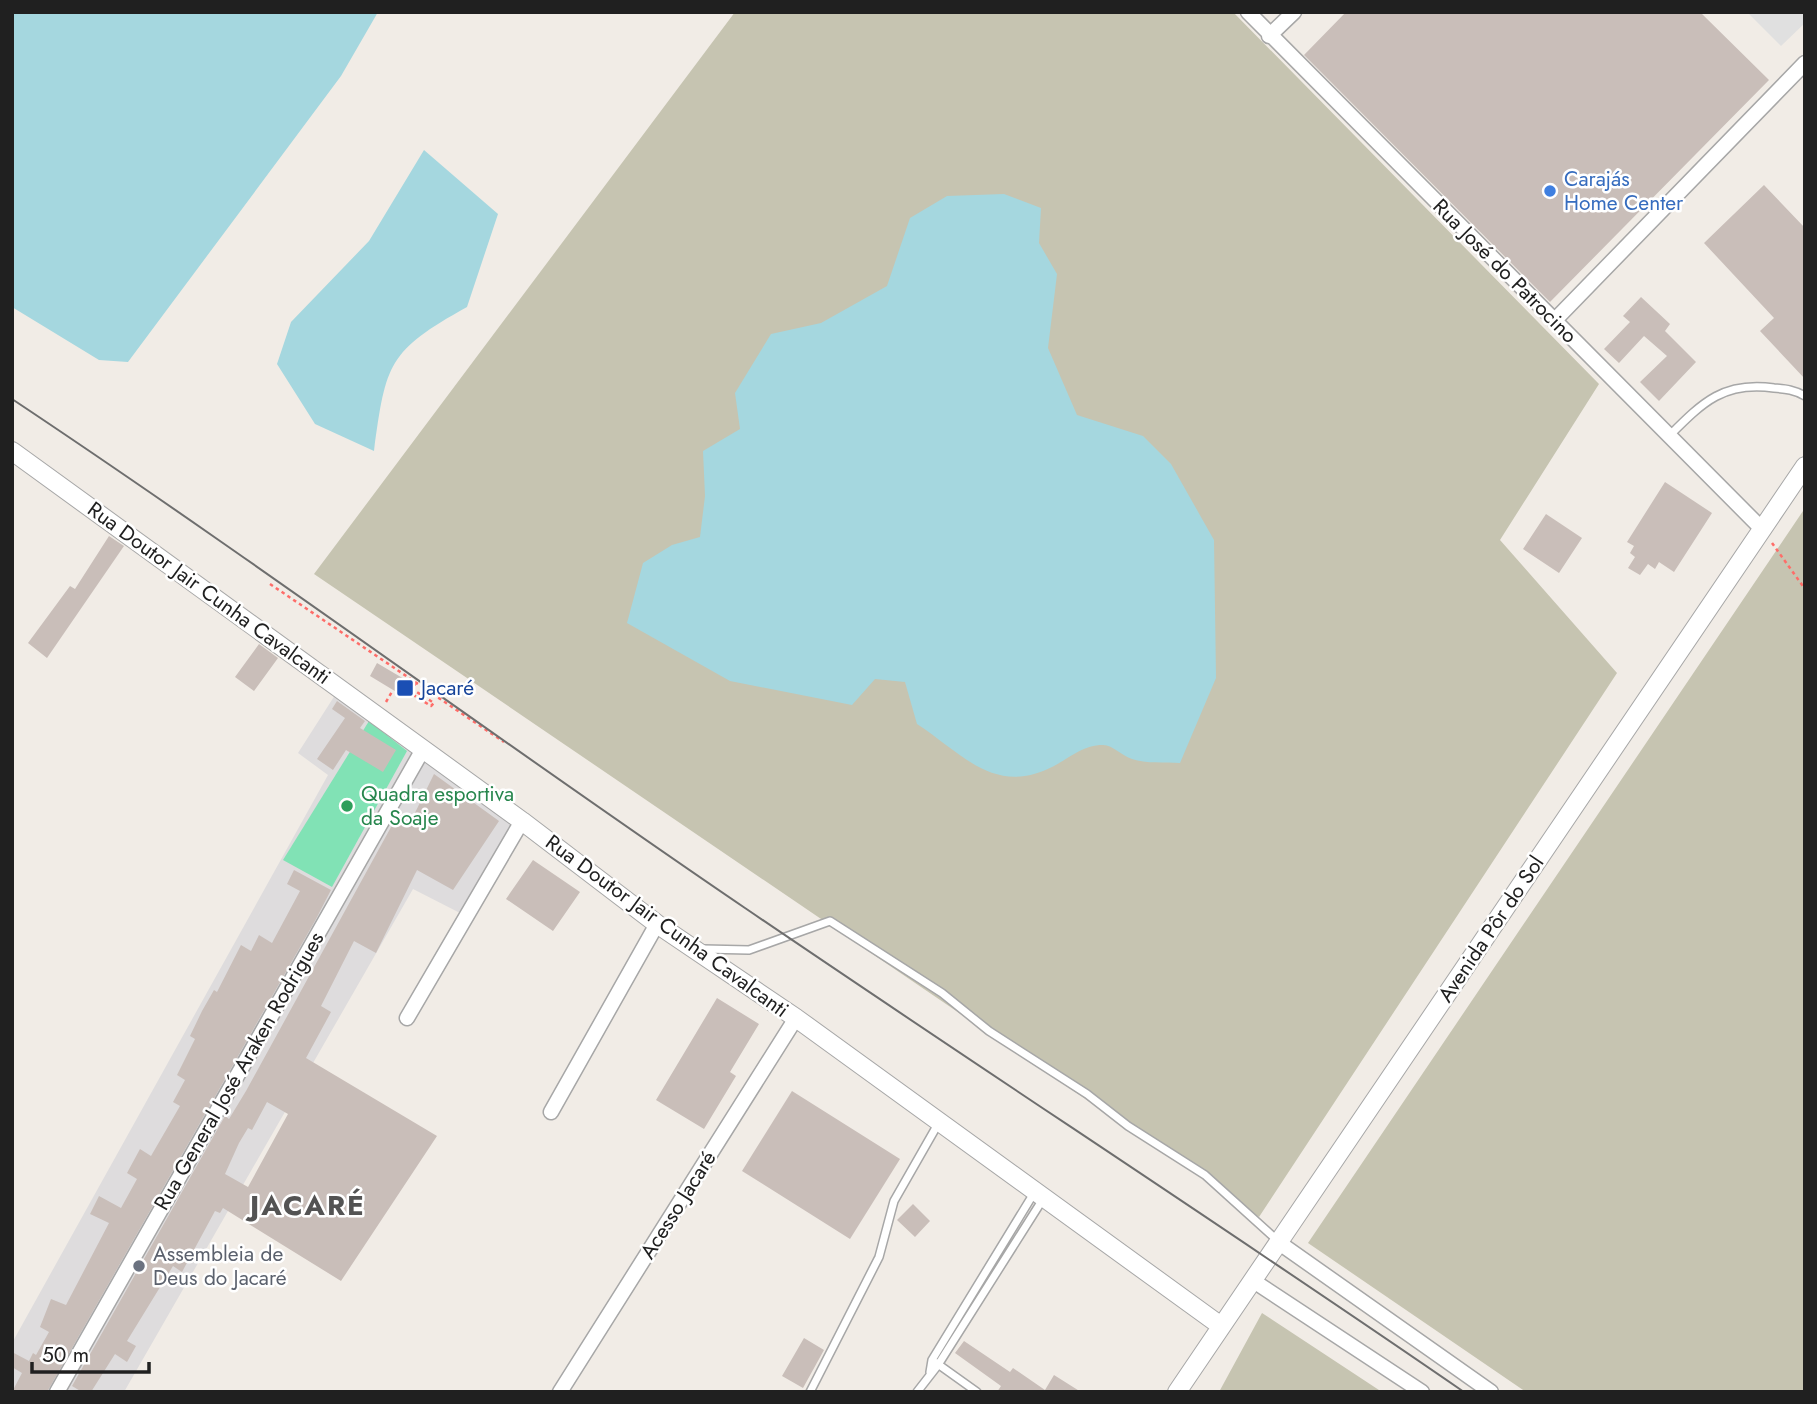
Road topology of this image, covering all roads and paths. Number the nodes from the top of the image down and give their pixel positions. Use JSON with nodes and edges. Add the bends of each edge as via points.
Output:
{"nodes":[{"id":1,"x":1248,"y":12,"type":"edge"},
{"id":2,"x":1294,"y":12,"type":"edge"},
{"id":3,"x":1269,"y":36,"type":"junction"},
{"id":4,"x":1805,"y":63,"type":"edge"},
{"id":5,"x":1554,"y":321,"type":"junction"},
{"id":6,"x":1805,"y":397,"type":"edge"},
{"id":7,"x":1671,"y":435,"type":"junction"},
{"id":8,"x":12,"y":451,"type":"edge"},
{"id":9,"x":1805,"y":466,"type":"edge"},
{"id":10,"x":1762,"y":529,"type":"junction"},
{"id":11,"x":270,"y":584,"type":"dead end"},
{"id":12,"x":1805,"y":589,"type":"edge"},
{"id":13,"x":416,"y":683,"type":"junction"},
{"id":14,"x":407,"y":691,"type":"dead end"},
{"id":15,"x":503,"y":742,"type":"dead end"},
{"id":16,"x":422,"y":751,"type":"junction"},
{"id":17,"x":522,"y":821,"type":"junction"},
{"id":18,"x":657,"y":924,"type":"junction"},
{"id":19,"x":695,"y":948,"type":"junction"},
{"id":20,"x":407,"y":1018,"type":"dead end"},
{"id":21,"x":796,"y":1018,"type":"junction"},
{"id":22,"x":551,"y":1112,"type":"dead end"},
{"id":23,"x":938,"y":1124,"type":"junction"},
{"id":24,"x":1038,"y":1196,"type":"junction"},
{"id":25,"x":1278,"y":1242,"type":"junction"},
{"id":26,"x":1252,"y":1280,"type":"junction"},
{"id":27,"x":1221,"y":1326,"type":"junction"},
{"id":28,"x":935,"y":1362,"type":"junction"},
{"id":29,"x":57,"y":1392,"type":"edge"},
{"id":30,"x":560,"y":1392,"type":"edge"},
{"id":31,"x":810,"y":1392,"type":"edge"},
{"id":32,"x":917,"y":1392,"type":"edge"},
{"id":33,"x":977,"y":1392,"type":"edge"},
{"id":34,"x":1177,"y":1392,"type":"edge"},
{"id":35,"x":1422,"y":1392,"type":"edge"},
{"id":36,"x":1491,"y":1392,"type":"edge"}],
"edges":[{"from":1,"to":3,"type":"street","name":"Rua José do Patrocino"},
{"from":2,"to":3,"type":"street"},
{"from":3,"to":5,"type":"street","name":"Rua José do Patrocino"},
{"from":4,"to":5,"type":"street"},
{"from":5,"to":7,"type":"street","name":"Rua José do Patrocino"},
{"from":6,"to":7,"type":"lane","via":[[1796,391],[1751,384],[1726,390],[1700,405]]},
{"from":7,"to":10,"type":"street","name":"Rua José do Patrocino"},
{"from":8,"to":16,"type":"street","name":"Rua Doutor Jair Cunha Cavalcanti"},
{"from":9,"to":10,"type":"street","name":"Avenida Pôr do Sol"},
{"from":10,"to":12,"type":"path"},
{"from":10,"to":25,"type":"street","name":"Avenida Pôr do Sol"},
{"from":11,"to":13,"type":"path"},
{"from":13,"to":14,"type":"path","via":[[412,689],[434,703],[431,706]]},
{"from":13,"to":15,"type":"path"},
{"from":16,"to":17,"type":"street","name":"Rua Doutor Jair Cunha Cavalcanti"},
{"from":16,"to":29,"type":"street","name":"Rua General José Araken Rodrigues"},
{"from":17,"to":18,"type":"street","name":"Rua Doutor Jair Cunha Cavalcanti"},
{"from":17,"to":20,"type":"street"},
{"from":18,"to":19,"type":"street","name":"Rua Doutor Jair Cunha Cavalcanti"},
{"from":18,"to":22,"type":"street"},
{"from":19,"to":21,"type":"street","name":"Rua Doutor Jair Cunha Cavalcanti"},
{"from":19,"to":25,"type":"lane","via":[[749,950],[830,920],[1205,1175]]},
{"from":21,"to":23,"type":"street","name":"Rua Doutor Jair Cunha Cavalcanti"},
{"from":21,"to":30,"type":"street","name":"Acesso Jacaré"},
{"from":23,"to":24,"type":"street","name":"Rua Doutor Jair Cunha Cavalcanti"},
{"from":23,"to":31,"type":"lane","via":[[894,1201],[879,1257]]},
{"from":24,"to":27,"type":"street","name":"Rua Doutor Jair Cunha Cavalcanti"},
{"from":24,"to":28,"type":"lane"},
{"from":25,"to":26,"type":"street","name":"Avenida Pôr do Sol"},
{"from":25,"to":36,"type":"street"},
{"from":26,"to":27,"type":"street","name":"Avenida Pôr do Sol"},
{"from":26,"to":35,"type":"street"},
{"from":27,"to":34,"type":"street","name":"Avenida Pôr do Sol"},
{"from":28,"to":32,"type":"lane"},
{"from":28,"to":33,"type":"lane"}]}
